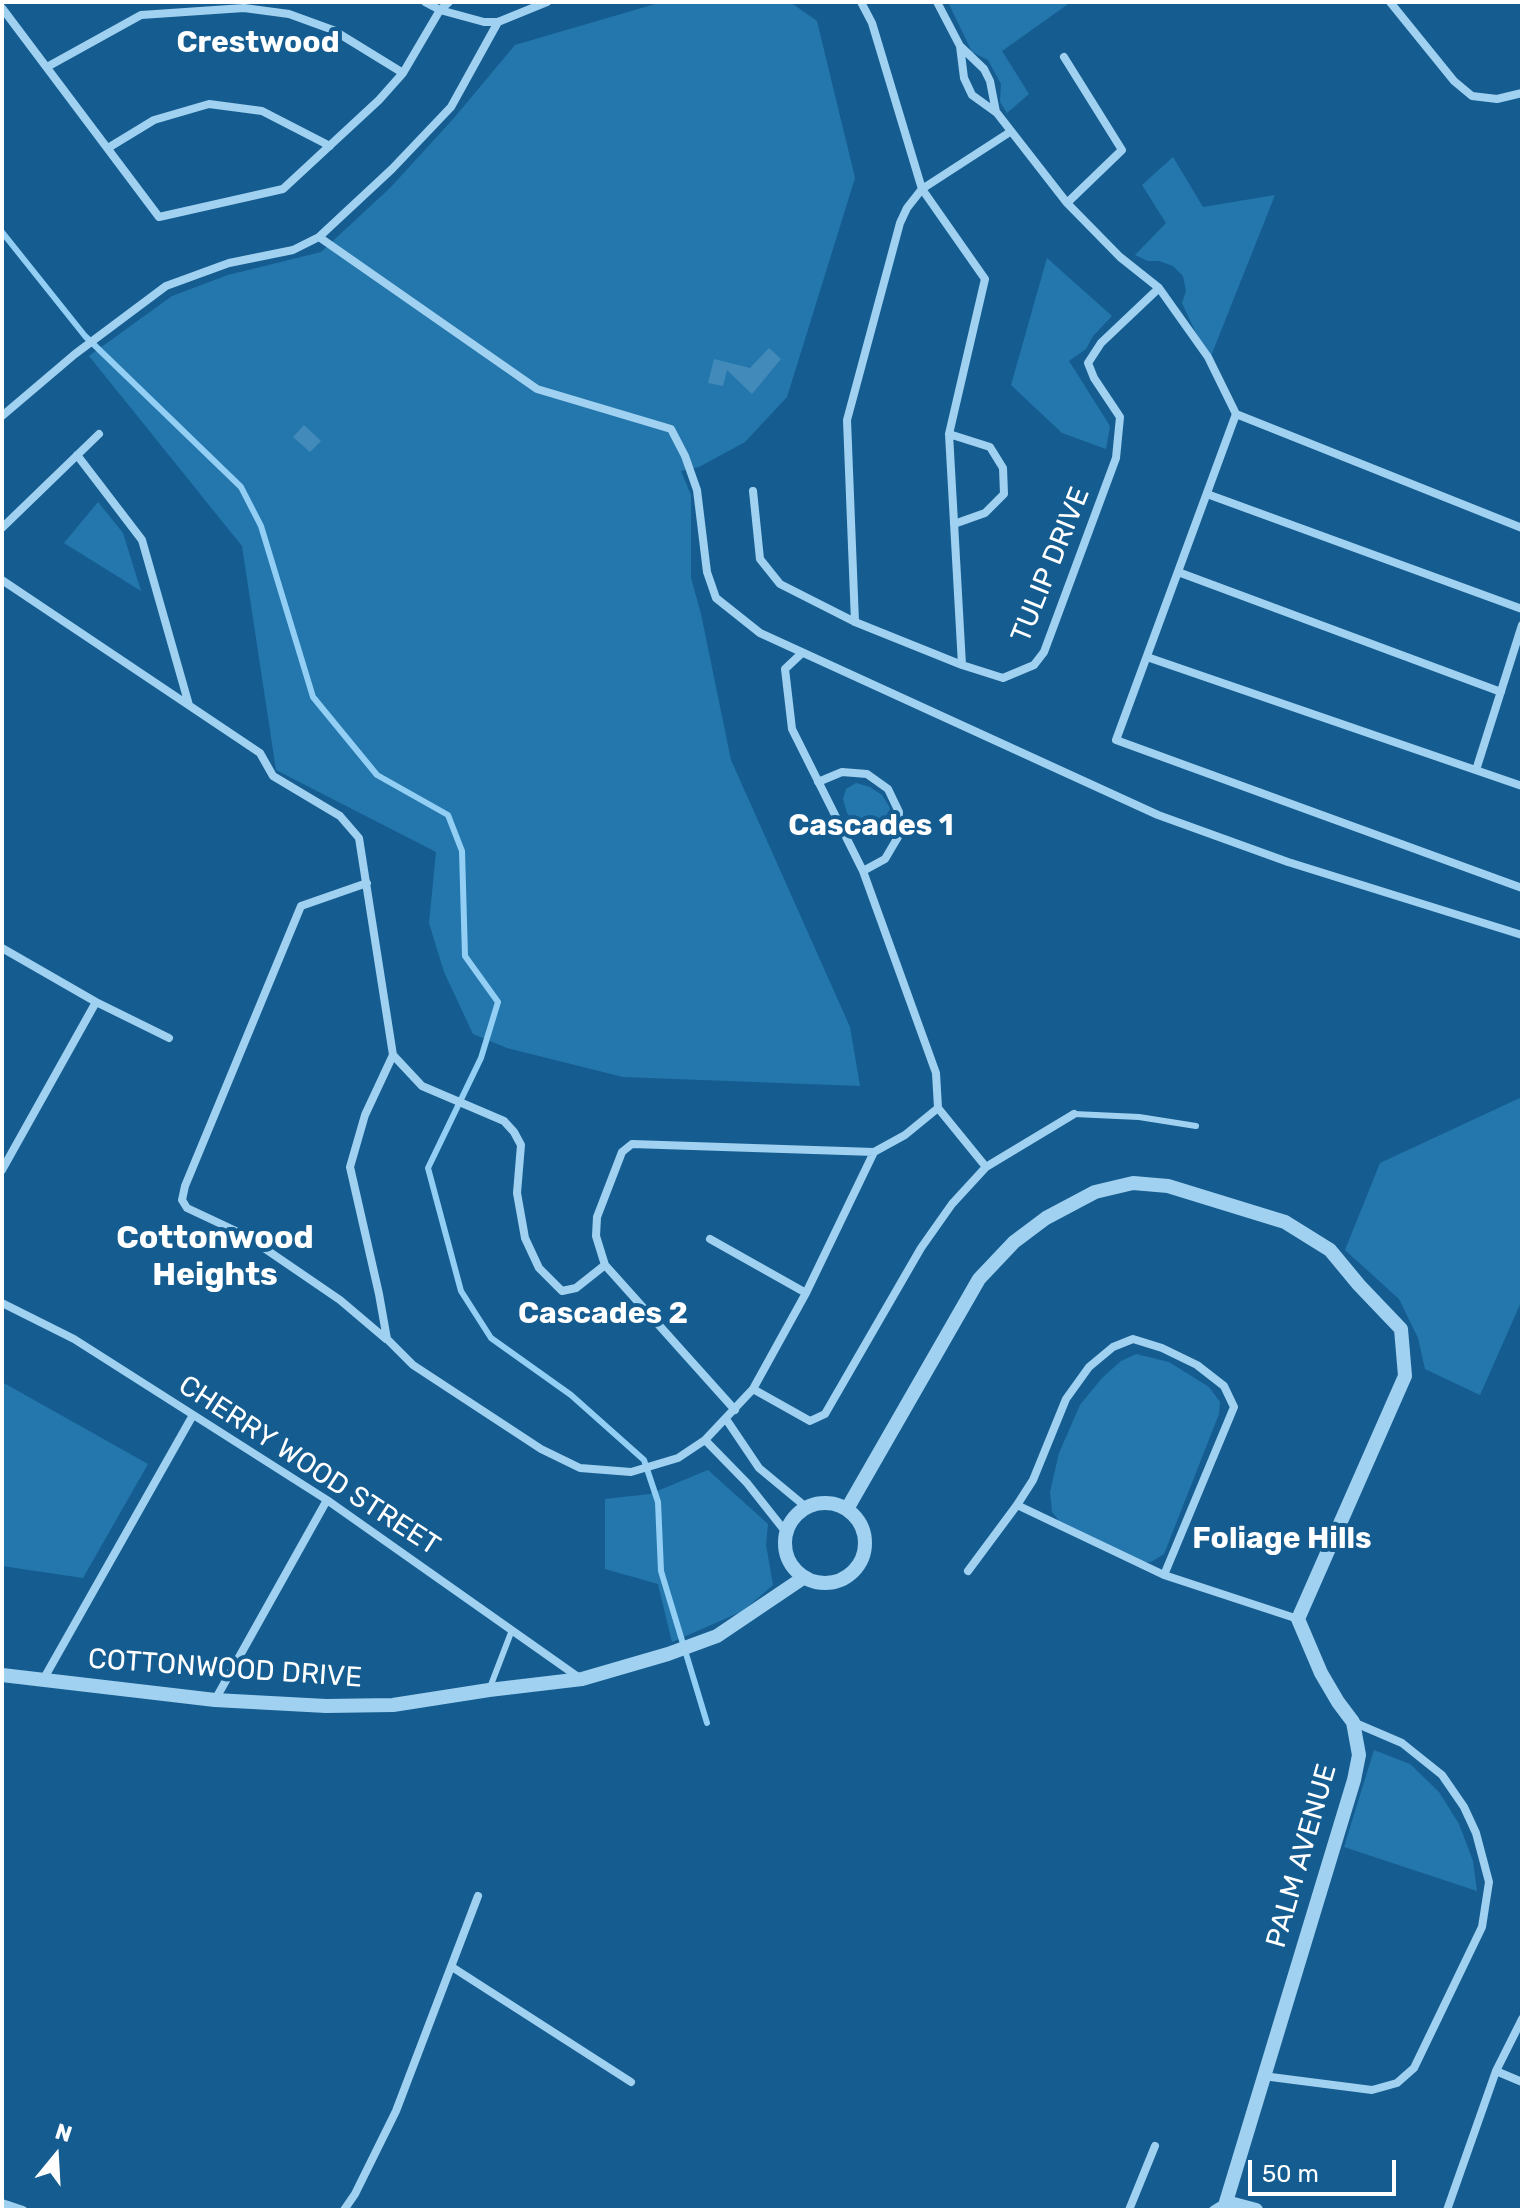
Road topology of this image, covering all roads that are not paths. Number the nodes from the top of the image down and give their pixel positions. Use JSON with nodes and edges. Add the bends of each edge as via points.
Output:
{"nodes":[{"id":1,"x":425,"y":2,"type":"edge"},
{"id":2,"x":449,"y":2,"type":"edge"},
{"id":3,"x":547,"y":2,"type":"edge"},
{"id":4,"x":861,"y":2,"type":"edge"},
{"id":5,"x":937,"y":2,"type":"edge"},
{"id":6,"x":1390,"y":2,"type":"edge"},
{"id":7,"x":244,"y":5,"type":"edge"},
{"id":8,"x":2,"y":8,"type":"edge"},
{"id":9,"x":440,"y":10,"type":"junction"},
{"id":10,"x":498,"y":22,"type":"junction"},
{"id":11,"x":960,"y":46,"type":"junction"},
{"id":12,"x":1064,"y":57,"type":"dead end"},
{"id":13,"x":47,"y":67,"type":"junction"},
{"id":14,"x":403,"y":73,"type":"junction"},
{"id":15,"x":1522,"y":93,"type":"edge"},
{"id":16,"x":997,"y":113,"type":"junction"},
{"id":17,"x":1010,"y":132,"type":"junction"},
{"id":18,"x":330,"y":146,"type":"junction"},
{"id":19,"x":108,"y":148,"type":"junction"},
{"id":20,"x":922,"y":189,"type":"junction"},
{"id":21,"x":1067,"y":203,"type":"junction"},
{"id":22,"x":319,"y":237,"type":"junction"},
{"id":23,"x":1159,"y":288,"type":"junction"},
{"id":24,"x":1236,"y":414,"type":"junction"},
{"id":25,"x":2,"y":416,"type":"edge"},
{"id":26,"x":99,"y":434,"type":"dead end"},
{"id":27,"x":949,"y":434,"type":"junction"},
{"id":28,"x":77,"y":455,"type":"junction"},
{"id":29,"x":753,"y":491,"type":"dead end"},
{"id":30,"x":1207,"y":494,"type":"junction"},
{"id":31,"x":954,"y":524,"type":"junction"},
{"id":32,"x":2,"y":528,"type":"edge"},
{"id":33,"x":1522,"y":528,"type":"edge"},
{"id":34,"x":1178,"y":572,"type":"junction"},
{"id":35,"x":2,"y":580,"type":"edge"},
{"id":36,"x":1522,"y":609,"type":"edge"},
{"id":37,"x":855,"y":622,"type":"junction"},
{"id":38,"x":1522,"y":625,"type":"edge"},
{"id":39,"x":802,"y":653,"type":"junction"},
{"id":40,"x":1147,"y":657,"type":"junction"},
{"id":41,"x":962,"y":665,"type":"junction"},
{"id":42,"x":1501,"y":692,"type":"junction"},
{"id":43,"x":189,"y":706,"type":"junction"},
{"id":44,"x":1476,"y":770,"type":"junction"},
{"id":45,"x":818,"y":782,"type":"junction"},
{"id":46,"x":1522,"y":786,"type":"edge"},
{"id":47,"x":863,"y":871,"type":"junction"},
{"id":48,"x":367,"y":883,"type":"junction"},
{"id":49,"x":1522,"y":888,"type":"edge"},
{"id":50,"x":1522,"y":935,"type":"edge"},
{"id":51,"x":2,"y":948,"type":"edge"},
{"id":52,"x":96,"y":1002,"type":"junction"},
{"id":53,"x":169,"y":1038,"type":"dead end"},
{"id":54,"x":393,"y":1055,"type":"junction"},
{"id":55,"x":938,"y":1108,"type":"junction"},
{"id":56,"x":1074,"y":1114,"type":"joint"},
{"id":57,"x":1196,"y":1126,"type":"dead end"},
{"id":58,"x":874,"y":1152,"type":"junction"},
{"id":59,"x":986,"y":1167,"type":"junction"},
{"id":60,"x":2,"y":1170,"type":"edge"},
{"id":61,"x":710,"y":1239,"type":"dead end"},
{"id":62,"x":605,"y":1265,"type":"junction"},
{"id":63,"x":806,"y":1293,"type":"junction"},
{"id":64,"x":2,"y":1303,"type":"edge"},
{"id":65,"x":387,"y":1339,"type":"junction"},
{"id":66,"x":753,"y":1389,"type":"junction"},
{"id":67,"x":735,"y":1410,"type":"junction"},
{"id":68,"x":193,"y":1415,"type":"junction"},
{"id":69,"x":726,"y":1419,"type":"junction"},
{"id":70,"x":705,"y":1440,"type":"junction"},
{"id":71,"x":327,"y":1500,"type":"junction"},
{"id":72,"x":1017,"y":1505,"type":"junction"},
{"id":73,"x":806,"y":1507,"type":"junction"},
{"id":74,"x":847,"y":1509,"type":"junction"},
{"id":75,"x":785,"y":1531,"type":"junction"},
{"id":76,"x":968,"y":1571,"type":"dead end"},
{"id":77,"x":1164,"y":1575,"type":"junction"},
{"id":78,"x":803,"y":1578,"type":"junction"},
{"id":79,"x":1298,"y":1619,"type":"junction"},
{"id":80,"x":512,"y":1630,"type":"junction"},
{"id":81,"x":2,"y":1675,"type":"edge"},
{"id":82,"x":582,"y":1679,"type":"junction"},
{"id":83,"x":42,"y":1681,"type":"junction"},
{"id":84,"x":489,"y":1690,"type":"junction"},
{"id":85,"x":215,"y":1700,"type":"junction"},
{"id":86,"x":1353,"y":1722,"type":"junction"},
{"id":87,"x":478,"y":1896,"type":"dead end"},
{"id":88,"x":452,"y":1967,"type":"junction"},
{"id":89,"x":1522,"y":2019,"type":"edge"},
{"id":90,"x":1496,"y":2071,"type":"junction"},
{"id":91,"x":1263,"y":2076,"type":"junction"},
{"id":92,"x":631,"y":2082,"type":"dead end"},
{"id":93,"x":1522,"y":2082,"type":"edge"},
{"id":94,"x":1155,"y":2146,"type":"dead end"},
{"id":95,"x":1226,"y":2202,"type":"junction"},
{"id":96,"x":2,"y":2203,"type":"edge"},
{"id":97,"x":23,"y":2210,"type":"edge"},
{"id":98,"x":344,"y":2210,"type":"edge"},
{"id":99,"x":1129,"y":2210,"type":"edge"},
{"id":100,"x":1213,"y":2210,"type":"edge"},
{"id":101,"x":1256,"y":2210,"type":"edge"},
{"id":102,"x":1447,"y":2210,"type":"edge"}],
"edges":[{"from":1,"to":9,"type":"street"},
{"from":2,"to":9,"type":"street"},
{"from":3,"to":10,"type":"street"},
{"from":4,"to":20,"type":"street"},
{"from":5,"to":11,"type":"street"},
{"from":6,"to":15,"type":"street","via":[[1472,96],[1497,99]]},
{"from":7,"to":13,"type":"street","via":[[141,15]]},
{"from":7,"to":14,"type":"street","via":[[333,30]]},
{"from":8,"to":13,"type":"street"},
{"from":9,"to":10,"type":"street"},
{"from":9,"to":14,"type":"street"},
{"from":10,"to":22,"type":"street","via":[[451,107]]},
{"from":11,"to":16,"type":"street","via":[[984,69]]},
{"from":11,"to":16,"type":"street","via":[[972,95]]},
{"from":12,"to":21,"type":"street","via":[[1122,150]]},
{"from":13,"to":19,"type":"street"},
{"from":14,"to":18,"type":"street"},
{"from":16,"to":17,"type":"street"},
{"from":17,"to":20,"type":"street"},
{"from":17,"to":21,"type":"street"},
{"from":18,"to":19,"type":"street","via":[[262,111],[209,104],[154,120]]},
{"from":18,"to":19,"type":"street","via":[[283,189],[159,217]]},
{"from":20,"to":27,"type":"street","via":[[985,279]]},
{"from":20,"to":37,"type":"street","via":[[900,223],[847,420]]},
{"from":21,"to":23,"type":"street"},
{"from":22,"to":25,"type":"street","via":[[293,250],[229,263],[166,286]]},
{"from":22,"to":39,"type":"street","via":[[537,389],[671,429],[697,490],[707,572],[716,598],[760,633]]},
{"from":23,"to":24,"type":"street","via":[[1208,357]]},
{"from":23,"to":41,"type":"street","name":"TULIP DRIVE","via":[[1101,343],[1088,363],[1120,417],[1116,458],[1044,652],[1034,665],[1003,678]]},
{"from":24,"to":30,"type":"street"},
{"from":24,"to":33,"type":"street"},
{"from":26,"to":28,"type":"street"},
{"from":27,"to":31,"type":"street"},
{"from":27,"to":31,"type":"street","via":[[990,447],[1003,468],[1004,494],[985,513]]},
{"from":28,"to":32,"type":"street"},
{"from":28,"to":43,"type":"street","via":[[142,540]]},
{"from":29,"to":37,"type":"street","name":"TULIP DRIVE","via":[[760,559],[780,584]]},
{"from":30,"to":34,"type":"street"},
{"from":30,"to":36,"type":"street"},
{"from":31,"to":41,"type":"street"},
{"from":34,"to":40,"type":"street"},
{"from":34,"to":42,"type":"street"},
{"from":35,"to":43,"type":"street"},
{"from":37,"to":41,"type":"street","name":"TULIP DRIVE"},
{"from":38,"to":42,"type":"street"},
{"from":39,"to":45,"type":"street","via":[[785,669],[792,729]]},
{"from":39,"to":50,"type":"street","via":[[1158,815]]},
{"from":40,"to":44,"type":"street"},
{"from":40,"to":49,"type":"street","via":[[1116,740]]},
{"from":42,"to":44,"type":"street"},
{"from":43,"to":48,"type":"street","via":[[260,753],[273,776],[340,816],[359,838]]},
{"from":44,"to":46,"type":"street"},
{"from":45,"to":47,"type":"street"},
{"from":45,"to":47,"type":"street","via":[[842,772],[867,774],[888,789],[899,812],[898,837],[885,859]]},
{"from":47,"to":55,"type":"street","via":[[936,1073]]},
{"from":48,"to":54,"type":"street"},
{"from":48,"to":65,"type":"street","via":[[301,906],[182,1200],[187,1208],[261,1246]]},
{"from":51,"to":52,"type":"street"},
{"from":52,"to":53,"type":"street"},
{"from":52,"to":60,"type":"street"},
{"from":54,"to":62,"type":"street","via":[[422,1086],[504,1121],[514,1132],[521,1145],[517,1193],[525,1238],[539,1268],[562,1291],[576,1288]]},
{"from":54,"to":65,"type":"street","via":[[365,1115],[350,1167]]},
{"from":55,"to":58,"type":"street"},
{"from":55,"to":59,"type":"street"},
{"from":56,"to":57,"type":"lane"},
{"from":56,"to":59,"type":"street"},
{"from":58,"to":62,"type":"street","via":[[632,1144],[622,1152],[597,1217],[596,1236]]},
{"from":58,"to":63,"type":"street"},
{"from":59,"to":66,"type":"street","via":[[921,1248],[825,1414],[810,1421]]},
{"from":61,"to":63,"type":"street"},
{"from":62,"to":67,"type":"street"},
{"from":63,"to":66,"type":"street"},
{"from":64,"to":68,"type":"street","name":"CHERRY WOOD STREET","via":[[74,1339]]},
{"from":65,"to":70,"type":"street","via":[[413,1365],[541,1449],[580,1468],[631,1472],[678,1458]]},
{"from":66,"to":67,"type":"street"},
{"from":67,"to":69,"type":"street"},
{"from":68,"to":71,"type":"street","name":"CHERRY WOOD STREET"},
{"from":68,"to":83,"type":"street"},
{"from":69,"to":70,"type":"street"},
{"from":69,"to":73,"type":"street","via":[[759,1468]]},
{"from":70,"to":75,"type":"street"},
{"from":71,"to":80,"type":"street","name":"CHERRY WOOD STREET"},
{"from":71,"to":85,"type":"street"},
{"from":72,"to":76,"type":"street"},
{"from":72,"to":77,"type":"street"},
{"from":72,"to":77,"type":"street","via":[[1033,1480],[1066,1399],[1089,1367],[1133,1339],[1162,1348],[1224,1386],[1234,1407]]},
{"from":73,"to":74,"type":"street","via":[[819,1503]]},
{"from":73,"to":75,"type":"street"},
{"from":74,"to":78,"type":"street","via":[[865,1534],[859,1565],[834,1583]]},
{"from":74,"to":79,"type":"street","via":[[979,1279],[1014,1242],[1095,1192],[1133,1183],[1168,1186],[1285,1222],[1330,1250],[1401,1329],[1405,1376]]},
{"from":75,"to":78,"type":"street","via":[[790,1565]]},
{"from":77,"to":79,"type":"street"},
{"from":78,"to":82,"type":"street","name":"COTTONWOOD DRIVE","via":[[717,1636]]},
{"from":79,"to":86,"type":"street","name":"PALM AVENUE","via":[[1321,1673]]},
{"from":80,"to":82,"type":"street","name":"CHERRY WOOD STREET"},
{"from":80,"to":84,"type":"lane"},
{"from":81,"to":83,"type":"street","name":"COTTONWOOD DRIVE"},
{"from":82,"to":84,"type":"street","name":"COTTONWOOD DRIVE"},
{"from":83,"to":85,"type":"street","name":"COTTONWOOD DRIVE"},
{"from":84,"to":85,"type":"street","name":"COTTONWOOD DRIVE","via":[[393,1705]]},
{"from":86,"to":91,"type":"street","name":"PALM AVENUE","via":[[1359,1755],[1354,1780]]},
{"from":86,"to":91,"type":"street","via":[[1402,1743],[1442,1775],[1464,1807],[1489,1882],[1482,1927],[1414,2068],[1397,2083],[1372,2090]]},
{"from":87,"to":88,"type":"street"},
{"from":88,"to":92,"type":"street"},
{"from":88,"to":98,"type":"street","via":[[396,2111]]},
{"from":89,"to":90,"type":"street"},
{"from":90,"to":93,"type":"street"},
{"from":90,"to":102,"type":"street"},
{"from":91,"to":95,"type":"street","name":"PALM AVENUE"},
{"from":94,"to":99,"type":"street"},
{"from":95,"to":100,"type":"street"},
{"from":95,"to":101,"type":"street"},
{"from":96,"to":97,"type":"street"}]}
